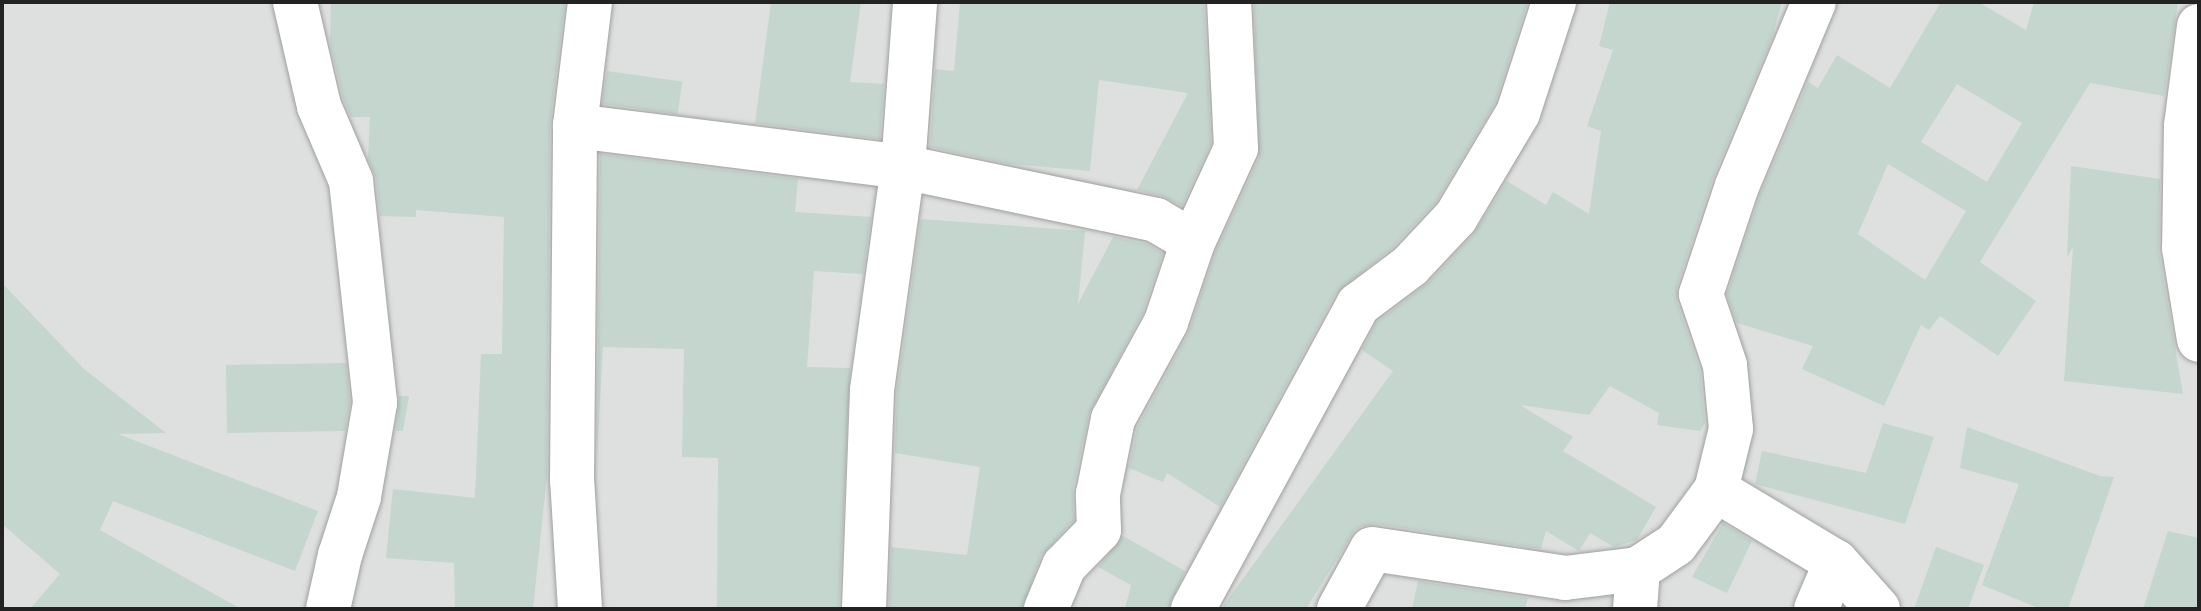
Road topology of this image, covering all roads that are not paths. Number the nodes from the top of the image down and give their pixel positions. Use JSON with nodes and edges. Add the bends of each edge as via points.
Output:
{"nodes":[{"id":1,"x":295,"y":2,"type":"edge"},
{"id":2,"x":590,"y":2,"type":"edge"},
{"id":3,"x":915,"y":2,"type":"edge"},
{"id":4,"x":1229,"y":2,"type":"edge"},
{"id":5,"x":1554,"y":2,"type":"edge"},
{"id":6,"x":1814,"y":2,"type":"edge"},
{"id":7,"x":2199,"y":26,"type":"edge"},
{"id":8,"x":575,"y":126,"type":"junction"},
{"id":9,"x":903,"y":167,"type":"junction"},
{"id":10,"x":1193,"y":242,"type":"junction"},
{"id":11,"x":2199,"y":340,"type":"edge"},
{"id":12,"x":1716,"y":490,"type":"junction"},
{"id":13,"x":1836,"y":562,"type":"junction"},
{"id":14,"x":1637,"y":589,"type":"edge"},
{"id":15,"x":328,"y":609,"type":"edge"},
{"id":16,"x":580,"y":609,"type":"edge"},
{"id":17,"x":864,"y":609,"type":"edge"},
{"id":18,"x":1046,"y":609,"type":"edge"},
{"id":19,"x":1193,"y":609,"type":"edge"},
{"id":20,"x":1339,"y":609,"type":"edge"},
{"id":21,"x":1816,"y":609,"type":"edge"},
{"id":22,"x":1878,"y":609,"type":"edge"}],
"edges":[{"from":1,"to":15,"type":"street","via":[[319,106],[351,181],[375,403],[359,497]]},
{"from":2,"to":8,"type":"street"},
{"from":3,"to":9,"type":"street"},
{"from":4,"to":10,"type":"street","via":[[1236,148]]},
{"from":5,"to":19,"type":"street","via":[[1518,113],[1456,217],[1410,266],[1358,305]]},
{"from":6,"to":12,"type":"street","via":[[1737,186],[1701,294],[1725,365],[1731,429]]},
{"from":7,"to":11,"type":"street","via":[[2186,126],[2184,248]]},
{"from":8,"to":9,"type":"street"},
{"from":8,"to":16,"type":"street","via":[[572,480]]},
{"from":9,"to":10,"type":"street","via":[[1156,220]]},
{"from":9,"to":17,"type":"street","via":[[872,390]]},
{"from":10,"to":18,"type":"street","via":[[1166,322],[1113,419],[1098,494],[1099,530],[1064,566]]},
{"from":12,"to":13,"type":"street"},
{"from":12,"to":14,"type":"street"},
{"from":13,"to":21,"type":"street"},
{"from":13,"to":22,"type":"street"},
{"from":14,"to":20,"type":"street","via":[[1372,549]]}]}
